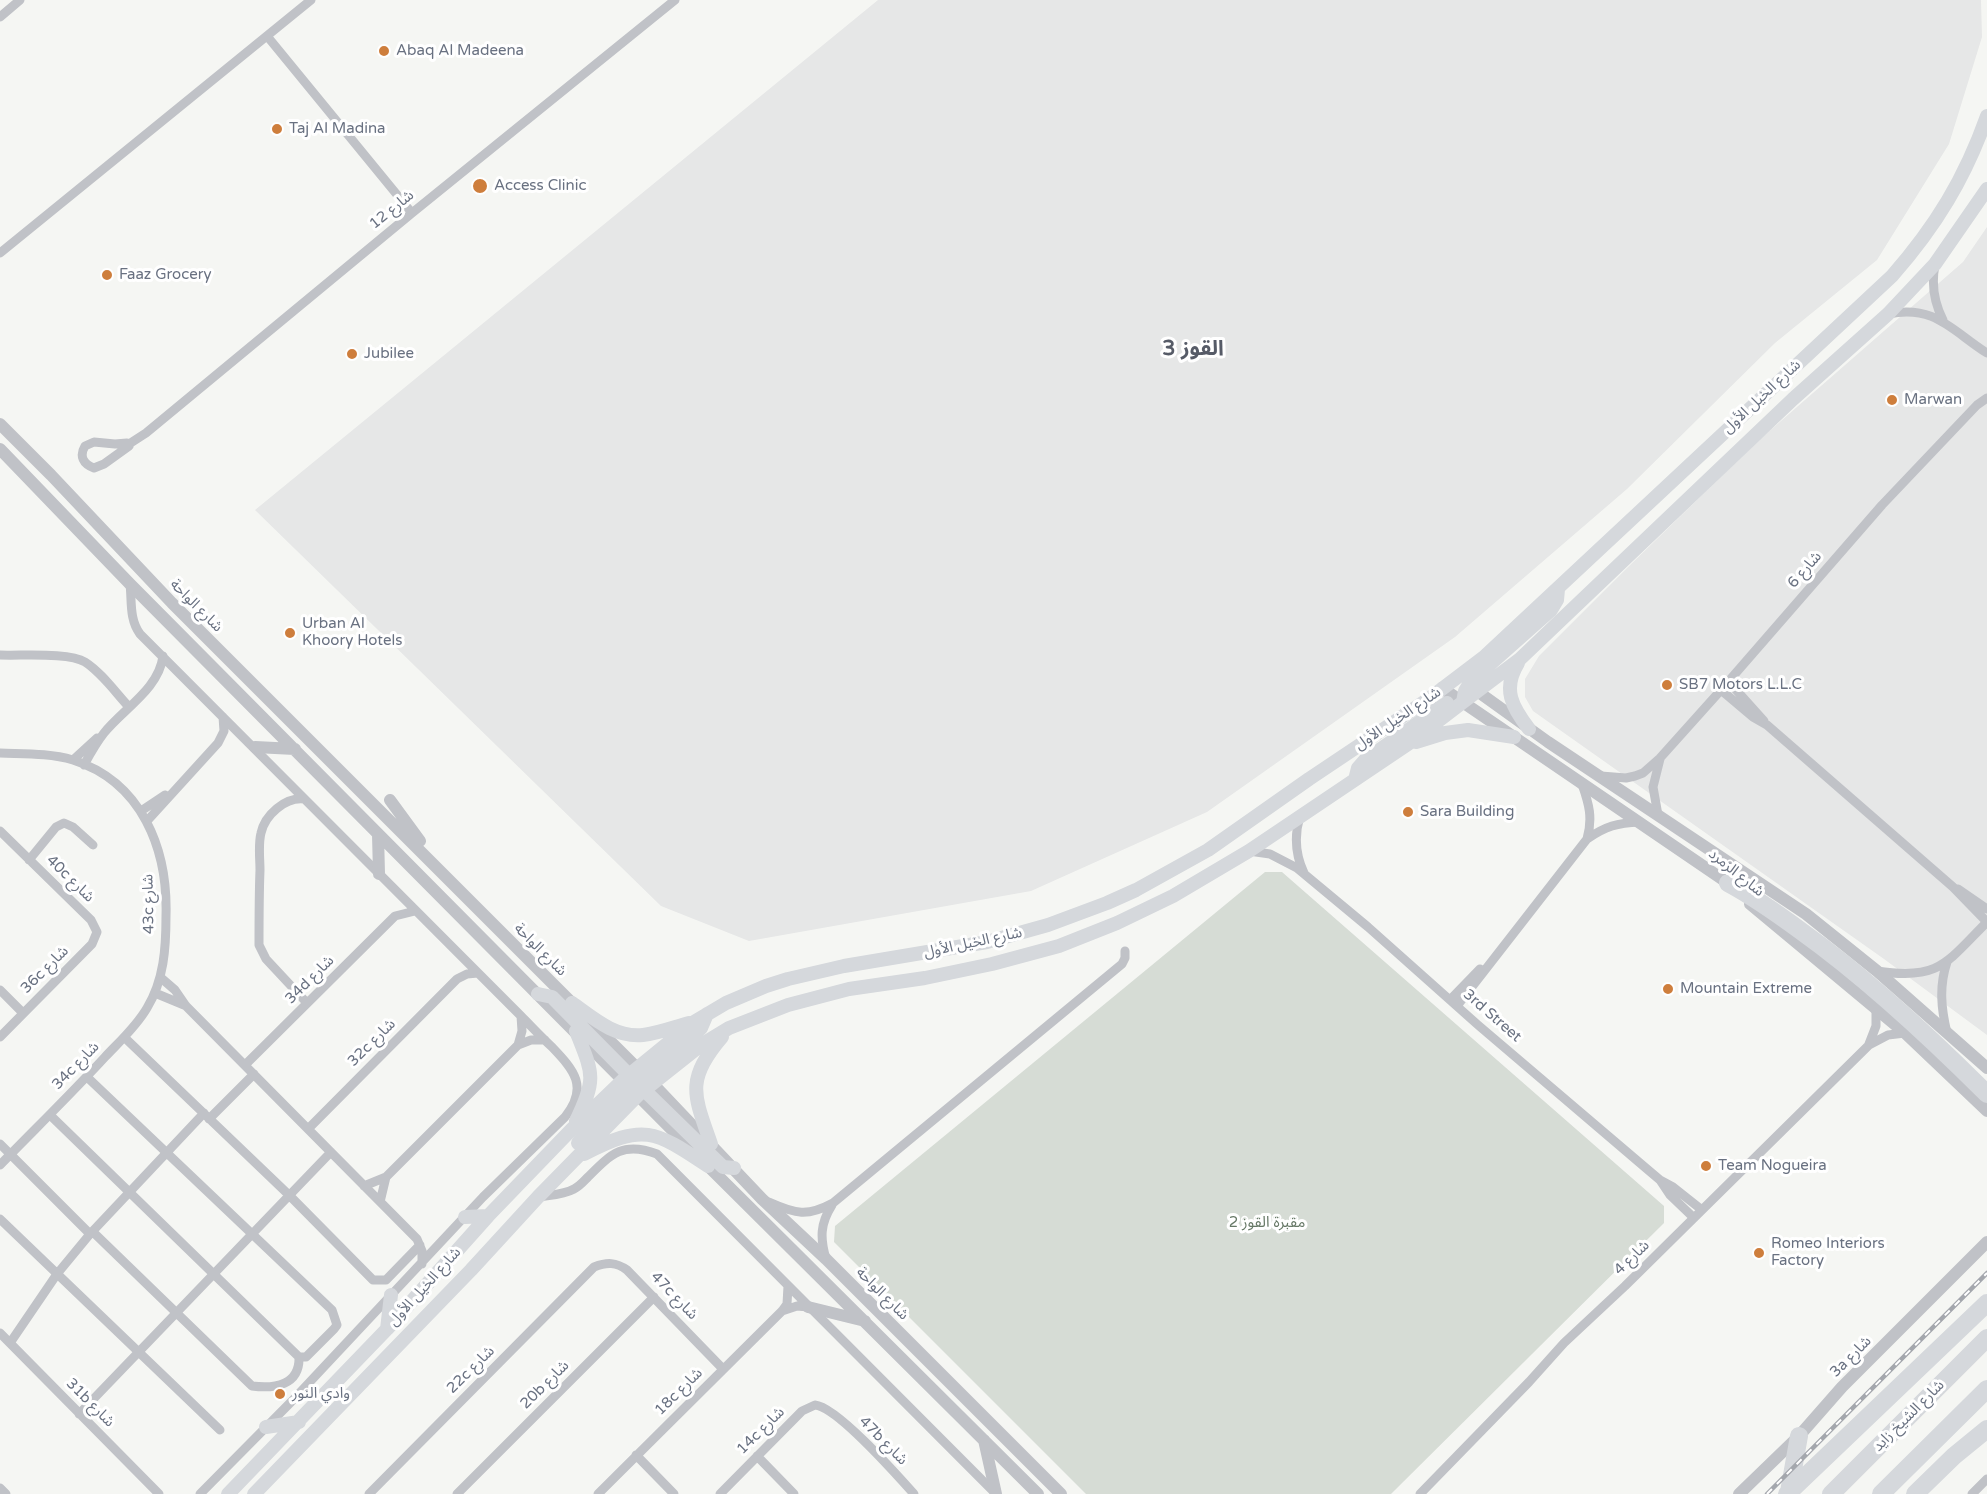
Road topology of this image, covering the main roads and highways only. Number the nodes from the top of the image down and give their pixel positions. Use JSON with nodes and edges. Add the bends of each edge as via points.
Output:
{"nodes":[{"id":1,"x":1987,"y":116,"type":"edge"},
{"id":2,"x":1987,"y":189,"type":"edge"},
{"id":3,"x":1520,"y":660,"type":"junction"},
{"id":4,"x":1468,"y":684,"type":"junction"},
{"id":5,"x":1459,"y":699,"type":"junction"},
{"id":6,"x":1529,"y":729,"type":"road end"},
{"id":7,"x":1514,"y":737,"type":"road end"},
{"id":8,"x":1408,"y":744,"type":"junction"},
{"id":9,"x":1356,"y":778,"type":"junction"},
{"id":10,"x":1728,"y":883,"type":"road end"},
{"id":11,"x":538,"y":994,"type":"road end"},
{"id":12,"x":572,"y":1003,"type":"road end"},
{"id":13,"x":707,"y":1014,"type":"junction"},
{"id":14,"x":694,"y":1022,"type":"junction"},
{"id":15,"x":729,"y":1029,"type":"junction"},
{"id":16,"x":576,"y":1032,"type":"road end"},
{"id":17,"x":637,"y":1081,"type":"junction"},
{"id":18,"x":1987,"y":1094,"type":"edge"},
{"id":19,"x":571,"y":1130,"type":"junction"},
{"id":20,"x":711,"y":1144,"type":"road end"},
{"id":21,"x":570,"y":1164,"type":"junction"},
{"id":22,"x":708,"y":1166,"type":"road end"},
{"id":23,"x":734,"y":1168,"type":"road end"},
{"id":24,"x":488,"y":1216,"type":"junction"},
{"id":25,"x":465,"y":1217,"type":"road end"},
{"id":26,"x":391,"y":1295,"type":"road end"},
{"id":27,"x":1987,"y":1303,"type":"edge"},
{"id":28,"x":387,"y":1329,"type":"junction"},
{"id":29,"x":1987,"y":1338,"type":"edge"},
{"id":30,"x":1987,"y":1389,"type":"edge"},
{"id":31,"x":299,"y":1422,"type":"junction"},
{"id":32,"x":1987,"y":1423,"type":"edge"},
{"id":33,"x":266,"y":1427,"type":"road end"},
{"id":34,"x":1980,"y":1434,"type":"edge"},
{"id":35,"x":1799,"y":1436,"type":"road end"},
{"id":36,"x":1788,"y":1493,"type":"edge"},
{"id":37,"x":228,"y":1494,"type":"edge"},
{"id":38,"x":254,"y":1494,"type":"edge"},
{"id":39,"x":1831,"y":1494,"type":"edge"},
{"id":40,"x":1881,"y":1494,"type":"edge"},
{"id":41,"x":1915,"y":1494,"type":"edge"}],
"edges":[{"from":1,"to":4,"type":"main road","name":"شارع الخيل الأول","via":[[1948,202],[1892,276],[1497,646]]},
{"from":2,"to":3,"type":"main road","name":"شارع الخيل الأول","via":[[1935,264],[1888,314],[1793,399]]},
{"from":3,"to":4,"type":"main road","name":"شارع الخيل الأول"},
{"from":3,"to":6,"type":"main road","via":[[1510,680],[1510,692],[1516,712]]},
{"from":4,"to":5,"type":"main road","name":"شارع الخيل الأول"},
{"from":4,"to":5,"type":"main road","via":[[1460,687]]},
{"from":4,"to":13,"type":"main road","name":"شارع الخيل الأول","via":[[1442,688],[1208,850],[1107,903],[987,942],[788,978]]},
{"from":5,"to":8,"type":"main road","name":"شارع الخيل الأول"},
{"from":5,"to":9,"type":"main road","via":[[1365,760]]},
{"from":7,"to":8,"type":"main road","via":[[1468,730]]},
{"from":8,"to":9,"type":"main road","name":"شارع الخيل الأول"},
{"from":9,"to":15,"type":"main road","name":"شارع الخيل الأول","via":[[1208,876],[1145,910],[1059,946],[959,972],[818,996]]},
{"from":10,"to":18,"type":"highway","via":[[1872,977]]},
{"from":11,"to":17,"type":"main road","via":[[552,997]]},
{"from":12,"to":14,"type":"main road","via":[[623,1034],[650,1034]]},
{"from":13,"to":14,"type":"main road","name":"شارع الخيل الأول"},
{"from":13,"to":17,"type":"main road","via":[[701,1028]]},
{"from":14,"to":17,"type":"main road","name":"شارع الخيل الأول"},
{"from":15,"to":17,"type":"main road","name":"شارع الخيل الأول"},
{"from":15,"to":20,"type":"main road","via":[[706,1056],[696,1085],[697,1105]]},
{"from":16,"to":19,"type":"main road","via":[[591,1078],[588,1095]]},
{"from":17,"to":19,"type":"main road","name":"شارع الخيل الأول"},
{"from":17,"to":21,"type":"main road","name":"شارع الخيل الأول"},
{"from":17,"to":23,"type":"main road","via":[[723,1167]]},
{"from":19,"to":24,"type":"main road","name":"شارع الخيل الأول"},
{"from":21,"to":22,"type":"main road","via":[[618,1138],[639,1134],[669,1141]]},
{"from":21,"to":38,"type":"main road","name":"شارع الخيل الأول"},
{"from":24,"to":25,"type":"main road"},
{"from":24,"to":28,"type":"main road","name":"شارع الخيل الأول"},
{"from":26,"to":28,"type":"main road"},
{"from":27,"to":36,"type":"highway"},
{"from":28,"to":31,"type":"main road","name":"شارع الخيل الأول"},
{"from":29,"to":39,"type":"highway","name":"شارع الشيخ زايد"},
{"from":30,"to":40,"type":"highway"},
{"from":31,"to":33,"type":"main road"},
{"from":31,"to":37,"type":"main road","name":"شارع الخيل الأول"},
{"from":32,"to":34,"type":"highway"},
{"from":34,"to":41,"type":"highway"},
{"from":35,"to":36,"type":"highway"}]}
